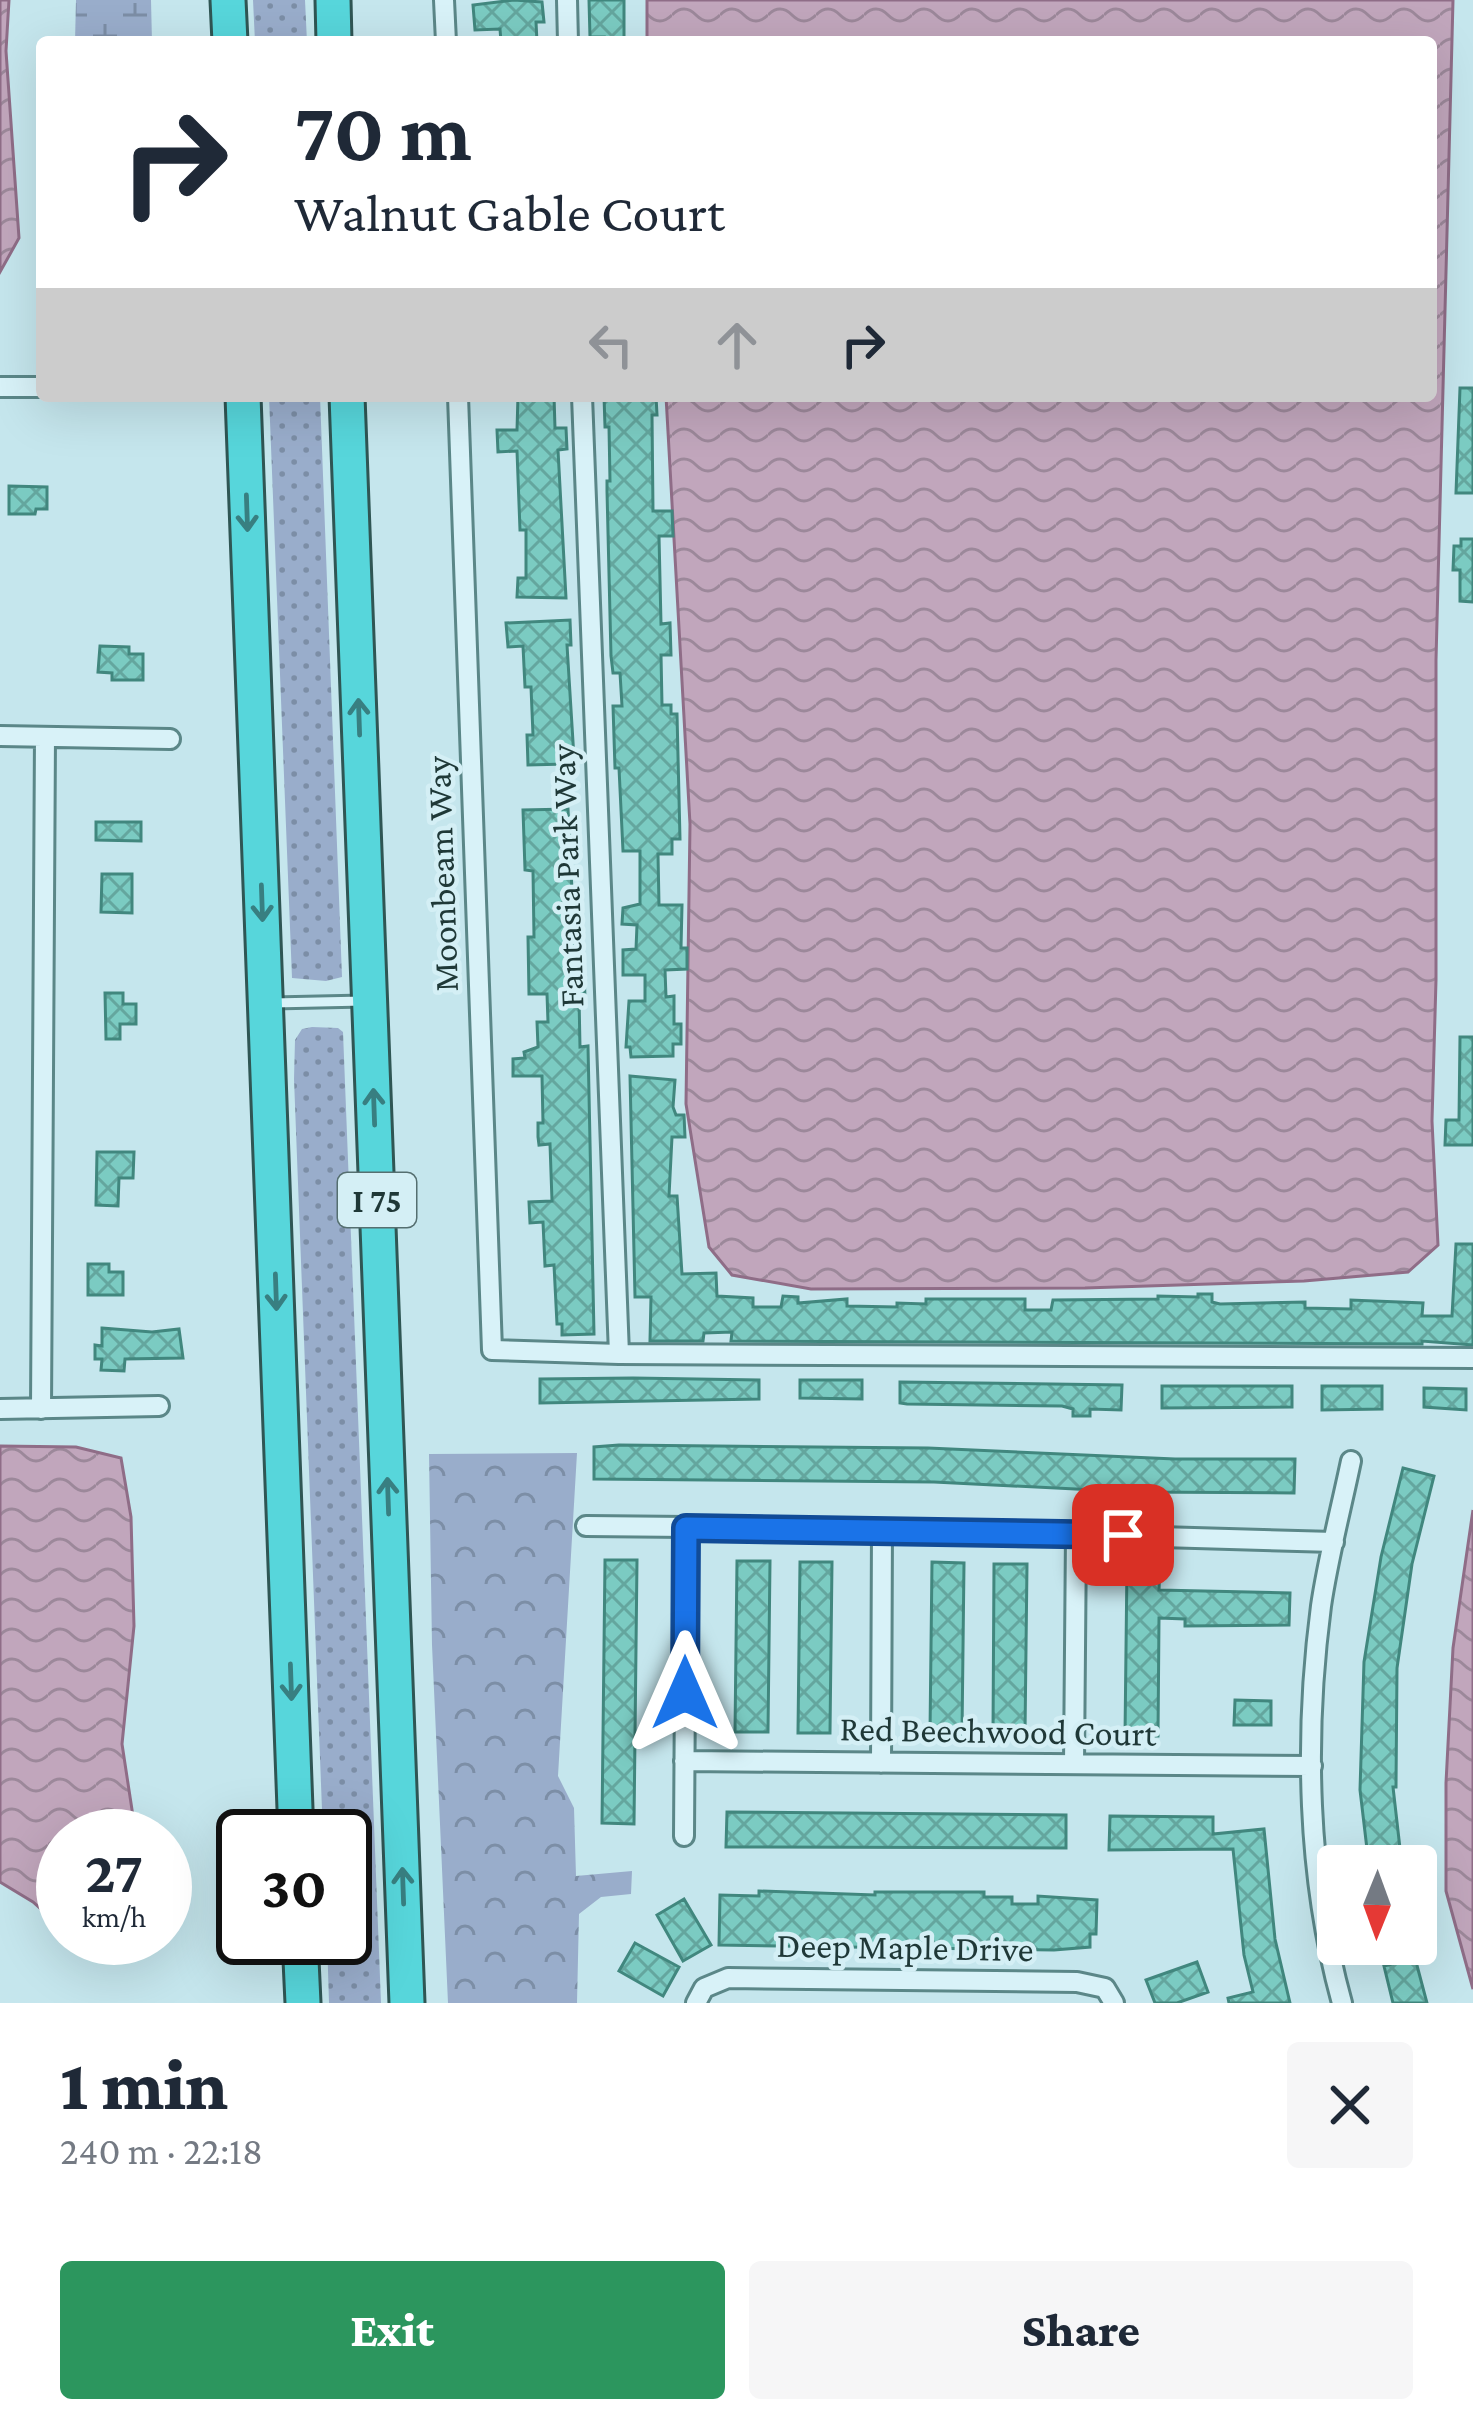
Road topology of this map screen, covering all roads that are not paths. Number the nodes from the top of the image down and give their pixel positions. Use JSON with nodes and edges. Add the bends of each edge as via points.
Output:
{"nodes":[{"id":1,"x":228,"y":0,"type":"edge"},
{"id":2,"x":333,"y":0,"type":"edge"},
{"id":3,"x":444,"y":0,"type":"edge"},
{"id":4,"x":567,"y":0,"type":"edge"},
{"id":5,"x":230,"y":36,"type":"edge"},
{"id":6,"x":334,"y":36,"type":"edge"},
{"id":7,"x":446,"y":36,"type":"edge"},
{"id":8,"x":568,"y":36,"type":"edge"},
{"id":9,"x":0,"y":387,"type":"edge"},
{"id":10,"x":36,"y":387,"type":"edge"},
{"id":11,"x":243,"y":402,"type":"edge"},
{"id":12,"x":347,"y":402,"type":"edge"},
{"id":13,"x":458,"y":402,"type":"edge"},
{"id":14,"x":582,"y":402,"type":"edge"},
{"id":15,"x":0,"y":736,"type":"edge"},
{"id":16,"x":45,"y":737,"type":"junction"},
{"id":17,"x":170,"y":739,"type":"dead end"},
{"id":18,"x":370,"y":1000,"type":"junction"},
{"id":19,"x":265,"y":1004,"type":"junction"},
{"id":20,"x":619,"y":1354,"type":"junction"},
{"id":21,"x":1473,"y":1358,"type":"edge"},
{"id":22,"x":159,"y":1406,"type":"dead end"},
{"id":23,"x":0,"y":1409,"type":"edge"},
{"id":24,"x":41,"y":1409,"type":"junction"},
{"id":25,"x":1351,"y":1461,"type":"dead end"},
{"id":26,"x":586,"y":1526,"type":"dead end"},
{"id":27,"x":686,"y":1528,"type":"junction"},
{"id":28,"x":882,"y":1529,"type":"junction"},
{"id":29,"x":1076,"y":1534,"type":"junction"},
{"id":30,"x":1334,"y":1542,"type":"junction"},
{"id":31,"x":684,"y":1761,"type":"junction"},
{"id":32,"x":880,"y":1762,"type":"junction"},
{"id":33,"x":1074,"y":1764,"type":"junction"},
{"id":34,"x":1312,"y":1766,"type":"junction"},
{"id":35,"x":295,"y":1809,"type":"edge"},
{"id":36,"x":684,"y":1836,"type":"dead end"},
{"id":37,"x":301,"y":1965,"type":"edge"},
{"id":38,"x":302,"y":2003,"type":"edge"},
{"id":39,"x":407,"y":2003,"type":"edge"},
{"id":40,"x":696,"y":2003,"type":"edge"},
{"id":41,"x":1114,"y":2003,"type":"edge"},
{"id":42,"x":1342,"y":2003,"type":"edge"}],
"edges":[{"from":1,"to":5,"type":"highway"},
{"from":2,"to":6,"type":"highway"},
{"from":3,"to":7,"type":"street"},
{"from":4,"to":8,"type":"street"},
{"from":9,"to":10,"type":"street"},
{"from":11,"to":19,"type":"highway","one_way":true},
{"from":18,"to":12,"type":"highway","number":"I 75","one_way":true},
{"from":13,"to":20,"type":"street","name":"Moonbeam Way","via":[[492,1350]]},
{"from":14,"to":20,"type":"street","name":"Fantasia Park Way"},
{"from":15,"to":16,"type":"street"},
{"from":16,"to":17,"type":"street"},
{"from":16,"to":24,"type":"street"},
{"from":18,"to":19,"type":"lane"},
{"from":39,"to":18,"type":"highway","number":"I 75","one_way":true},
{"from":19,"to":35,"type":"highway","one_way":true},
{"from":20,"to":21,"type":"street"},
{"from":22,"to":24,"type":"street"},
{"from":23,"to":24,"type":"street"},
{"from":25,"to":30,"type":"street"},
{"from":26,"to":27,"type":"street"},
{"from":27,"to":28,"type":"street"},
{"from":27,"to":31,"type":"street"},
{"from":28,"to":29,"type":"street"},
{"from":28,"to":32,"type":"street"},
{"from":29,"to":30,"type":"street"},
{"from":29,"to":33,"type":"street"},
{"from":30,"to":34,"type":"street","via":[[1321,1605]]},
{"from":31,"to":32,"type":"street","name":"Red Beechwood Court"},
{"from":31,"to":36,"type":"street"},
{"from":32,"to":33,"type":"street","name":"Red Beechwood Court"},
{"from":33,"to":34,"type":"street","name":"Red Beechwood Court"},
{"from":34,"to":42,"type":"street","via":[[1314,1838]]},
{"from":37,"to":38,"type":"highway"},
{"from":40,"to":41,"type":"street","name":"Deep Maple Drive","via":[[704,1988],[728,1978],[1077,1982],[1106,1988]]}]}
